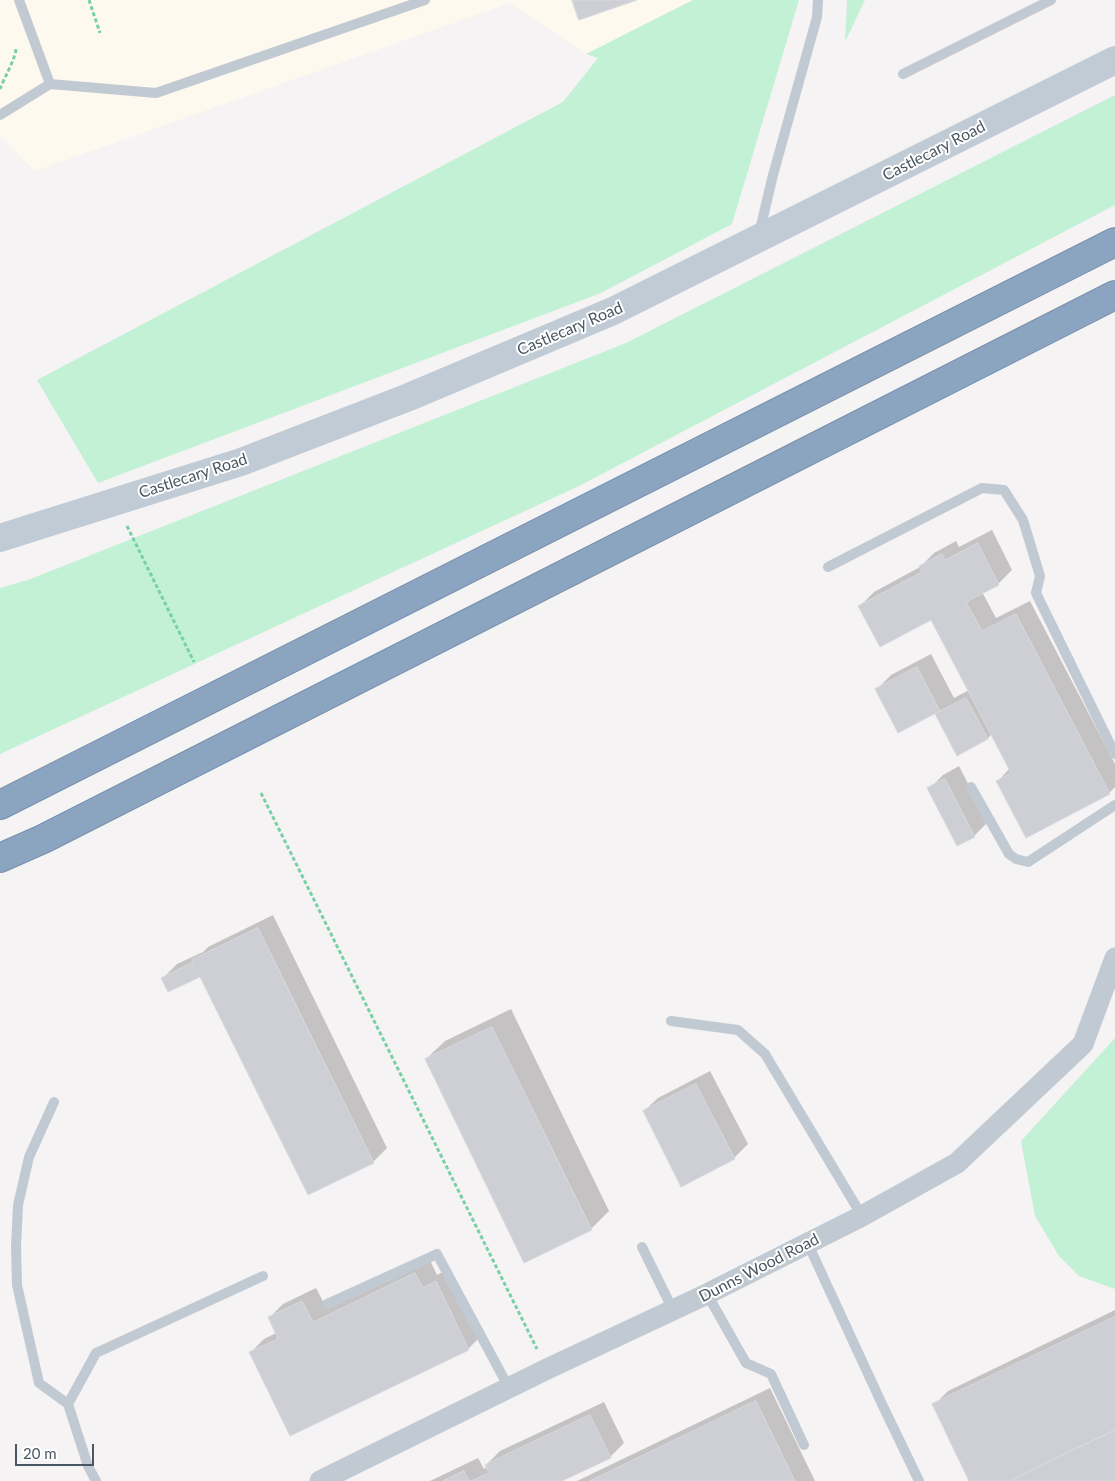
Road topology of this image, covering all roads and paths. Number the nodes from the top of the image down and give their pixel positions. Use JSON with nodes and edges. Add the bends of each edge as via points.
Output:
{"nodes":[{"id":1,"x":19,"y":0,"type":"edge"},
{"id":2,"x":89,"y":0,"type":"edge"},
{"id":3,"x":425,"y":0,"type":"edge"},
{"id":4,"x":818,"y":0,"type":"edge"},
{"id":5,"x":1051,"y":0,"type":"edge"},
{"id":6,"x":100,"y":33,"type":"dead end"},
{"id":7,"x":15,"y":42,"type":"dead end"},
{"id":8,"x":1115,"y":60,"type":"edge"},
{"id":9,"x":903,"y":74,"type":"dead end"},
{"id":10,"x":50,"y":84,"type":"junction"},
{"id":11,"x":0,"y":89,"type":"edge"},
{"id":12,"x":0,"y":115,"type":"edge"},
{"id":13,"x":758,"y":240,"type":"junction"},
{"id":14,"x":1115,"y":242,"type":"edge"},
{"id":15,"x":1115,"y":295,"type":"edge"},
{"id":16,"x":114,"y":502,"type":"junction"},
{"id":17,"x":0,"y":538,"type":"edge"},
{"id":18,"x":828,"y":567,"type":"dead end"},
{"id":19,"x":194,"y":662,"type":"dead end"},
{"id":20,"x":1115,"y":754,"type":"edge"},
{"id":21,"x":971,"y":787,"type":"dead end"},
{"id":22,"x":261,"y":793,"type":"dead end"},
{"id":23,"x":0,"y":805,"type":"edge"},
{"id":24,"x":1115,"y":805,"type":"edge"},
{"id":25,"x":0,"y":858,"type":"edge"},
{"id":26,"x":1115,"y":958,"type":"edge"},
{"id":27,"x":671,"y":1021,"type":"dead end"},
{"id":28,"x":54,"y":1102,"type":"dead end"},
{"id":29,"x":862,"y":1216,"type":"junction"},
{"id":30,"x":808,"y":1244,"type":"junction"},
{"id":31,"x":642,"y":1247,"type":"dead end"},
{"id":32,"x":263,"y":1276,"type":"dead end"},
{"id":33,"x":707,"y":1294,"type":"junction"},
{"id":34,"x":326,"y":1304,"type":"dead end"},
{"id":35,"x":673,"y":1310,"type":"junction"},
{"id":36,"x":547,"y":1370,"type":"junction"},
{"id":37,"x":509,"y":1388,"type":"junction"},
{"id":38,"x":68,"y":1404,"type":"junction"},
{"id":39,"x":804,"y":1445,"type":"dead end"},
{"id":40,"x":96,"y":1481,"type":"edge"},
{"id":41,"x":320,"y":1481,"type":"edge"},
{"id":42,"x":919,"y":1481,"type":"edge"}],
"edges":[{"from":1,"to":10,"type":"lane"},
{"from":2,"to":6,"type":"path"},
{"from":3,"to":10,"type":"lane","via":[[156,93]]},
{"from":4,"to":13,"type":"lane","via":[[817,17]]},
{"from":5,"to":9,"type":"lane"},
{"from":7,"to":11,"type":"path","via":[[14,58]]},
{"from":8,"to":13,"type":"main road","name":"Castlecary Road"},
{"from":10,"to":12,"type":"lane"},
{"from":13,"to":16,"type":"main road","name":"Castlecary Road","via":[[613,311],[408,397],[241,462]]},
{"from":14,"to":23,"type":"highway"},
{"from":15,"to":25,"type":"highway"},
{"from":16,"to":17,"type":"main road","name":"Castlecary Road"},
{"from":16,"to":19,"type":"path"},
{"from":18,"to":20,"type":"lane","via":[[982,488],[1004,490],[1024,520],[1040,576],[1036,594]]},
{"from":21,"to":24,"type":"lane","via":[[1009,854],[1028,862]]},
{"from":22,"to":36,"type":"path"},
{"from":26,"to":29,"type":"street","name":"Dunns Wood Road","via":[[1083,1044],[957,1163]]},
{"from":27,"to":29,"type":"lane","via":[[738,1030],[765,1054]]},
{"from":28,"to":38,"type":"lane","via":[[28,1157],[18,1205],[17,1285],[39,1383]]},
{"from":29,"to":30,"type":"street","name":"Dunns Wood Road"},
{"from":30,"to":33,"type":"street","name":"Dunns Wood Road"},
{"from":30,"to":42,"type":"lane"},
{"from":31,"to":35,"type":"lane"},
{"from":32,"to":38,"type":"lane","via":[[96,1353]]},
{"from":33,"to":35,"type":"street","name":"Dunns Wood Road"},
{"from":33,"to":39,"type":"lane","via":[[746,1363],[771,1374]]},
{"from":34,"to":37,"type":"lane","via":[[437,1254]]},
{"from":35,"to":36,"type":"street","name":"Dunns Wood Road"},
{"from":36,"to":37,"type":"street","name":"Dunns Wood Road"},
{"from":37,"to":41,"type":"street","name":"Dunns Wood Road"},
{"from":38,"to":40,"type":"lane"}]}
